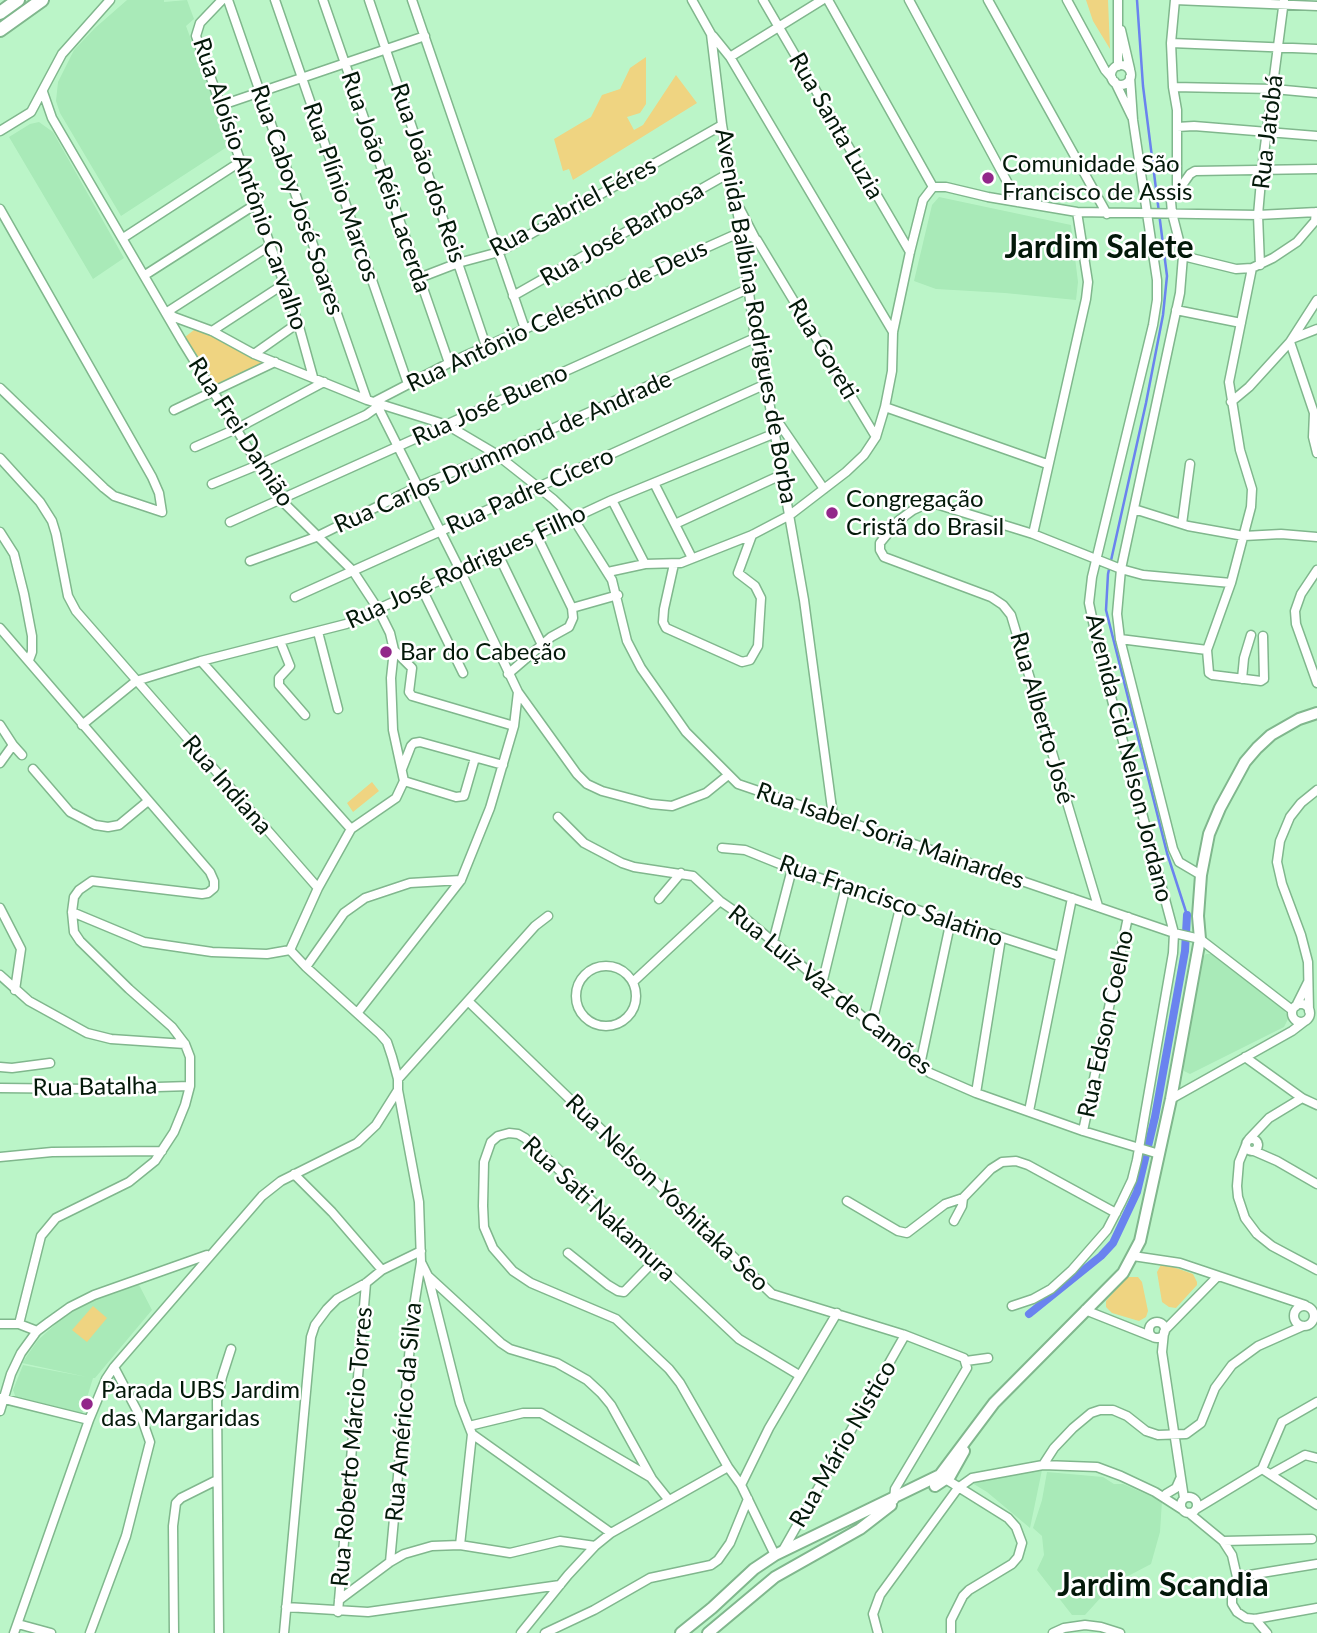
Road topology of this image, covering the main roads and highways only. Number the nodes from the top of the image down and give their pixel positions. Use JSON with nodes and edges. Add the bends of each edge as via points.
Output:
{"nodes":[{"id":1,"x":42,"y":0,"type":"edge"},
{"id":2,"x":13,"y":2,"type":"edge"},
{"id":3,"x":0,"y":13,"type":"edge"},
{"id":4,"x":0,"y":30,"type":"edge"},
{"id":5,"x":1317,"y":713,"type":"edge"},
{"id":6,"x":894,"y":1501,"type":"junction"},
{"id":7,"x":854,"y":1517,"type":"junction"},
{"id":8,"x":860,"y":1530,"type":"junction"},
{"id":9,"x":681,"y":1633,"type":"edge"},
{"id":10,"x":708,"y":1633,"type":"edge"}],
"edges":[{"from":1,"to":4,"type":"highway"},
{"from":2,"to":3,"type":"highway"},
{"from":5,"to":6,"type":"main road","name":"Avenida Cid Nelson Jordano","via":[[1272,735],[1245,762],[1212,825],[1171,1099],[1148,1151],[1140,1241],[1124,1273],[994,1403],[943,1478]]},
{"from":6,"to":7,"type":"main road"},
{"from":6,"to":8,"type":"main road"},
{"from":7,"to":8,"type":"main road","via":[[862,1522]]},
{"from":7,"to":9,"type":"main road","via":[[754,1569]]},
{"from":8,"to":10,"type":"main road","via":[[775,1577]]}]}
